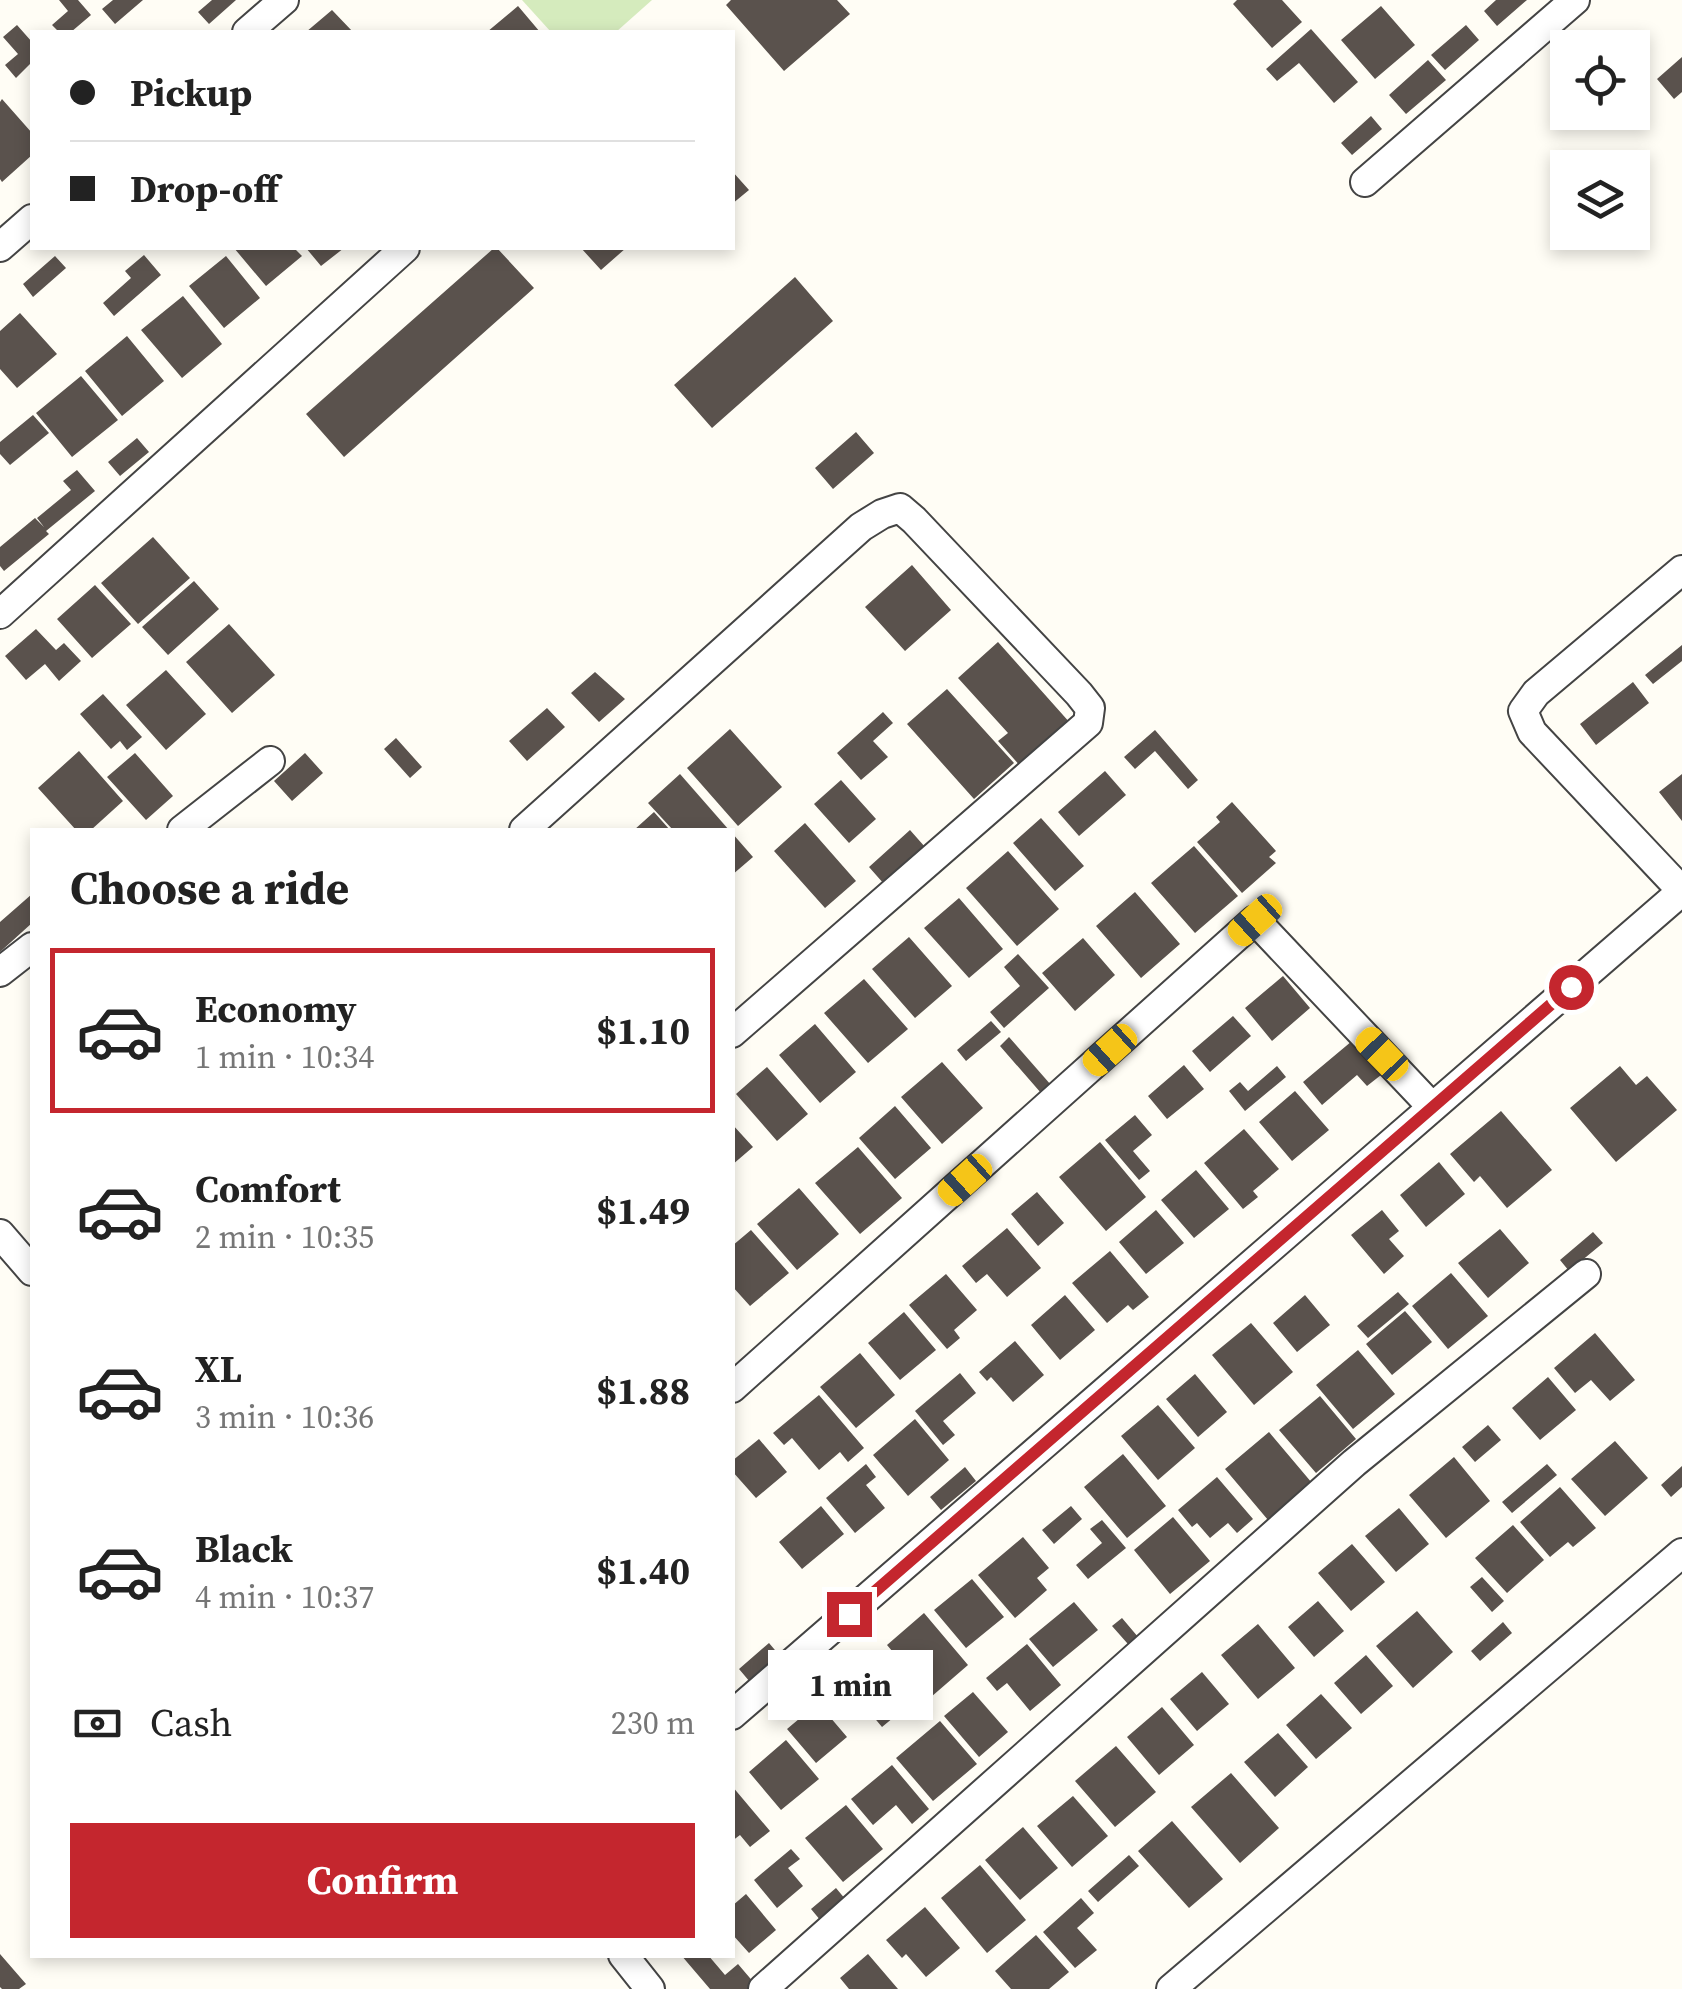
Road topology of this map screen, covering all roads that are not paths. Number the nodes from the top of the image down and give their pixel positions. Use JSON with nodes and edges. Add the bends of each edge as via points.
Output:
{"nodes":[{"id":1,"x":284,"y":0,"type":"edge"},
{"id":2,"x":1575,"y":0,"type":"edge"},
{"id":3,"x":249,"y":30,"type":"edge"},
{"id":4,"x":1365,"y":182,"type":"dead end"},
{"id":5,"x":30,"y":221,"type":"edge"},
{"id":6,"x":0,"y":247,"type":"edge"},
{"id":7,"x":403,"y":250,"type":"edge"},
{"id":8,"x":1682,"y":570,"type":"edge"},
{"id":9,"x":0,"y":614,"type":"edge"},
{"id":10,"x":270,"y":761,"type":"dead end"},
{"id":11,"x":185,"y":828,"type":"edge"},
{"id":12,"x":526,"y":828,"type":"edge"},
{"id":13,"x":30,"y":949,"type":"edge"},
{"id":14,"x":0,"y":972,"type":"edge"},
{"id":15,"x":735,"y":1030,"type":"edge"},
{"id":16,"x":1432,"y":1107,"type":"junction"},
{"id":17,"x":0,"y":1234,"type":"edge"},
{"id":18,"x":30,"y":1270,"type":"edge"},
{"id":19,"x":1586,"y":1274,"type":"dead end"},
{"id":20,"x":735,"y":1385,"type":"edge"},
{"id":21,"x":1682,"y":1552,"type":"edge"},
{"id":22,"x":735,"y":1712,"type":"edge"},
{"id":23,"x":624,"y":1958,"type":"edge"},
{"id":24,"x":650,"y":1989,"type":"edge"},
{"id":25,"x":763,"y":1989,"type":"edge"},
{"id":26,"x":1171,"y":1989,"type":"edge"}],
"edges":[{"from":1,"to":3,"type":"street"},
{"from":2,"to":4,"type":"street"},
{"from":5,"to":6,"type":"street"},
{"from":7,"to":9,"type":"street"},
{"from":8,"to":16,"type":"street","via":[[1523,711],[1532,732],[1682,891]]},
{"from":10,"to":11,"type":"street"},
{"from":12,"to":15,"type":"street","via":[[861,527],[900,508],[914,520],[1080,694],[1090,708],[1088,724]]},
{"from":13,"to":14,"type":"street"},
{"from":16,"to":20,"type":"street","via":[[1255,920]]},
{"from":16,"to":22,"type":"street"},
{"from":17,"to":18,"type":"street"},
{"from":19,"to":25,"type":"street","via":[[1354,1464]]},
{"from":21,"to":26,"type":"street"},
{"from":23,"to":24,"type":"street"}]}
